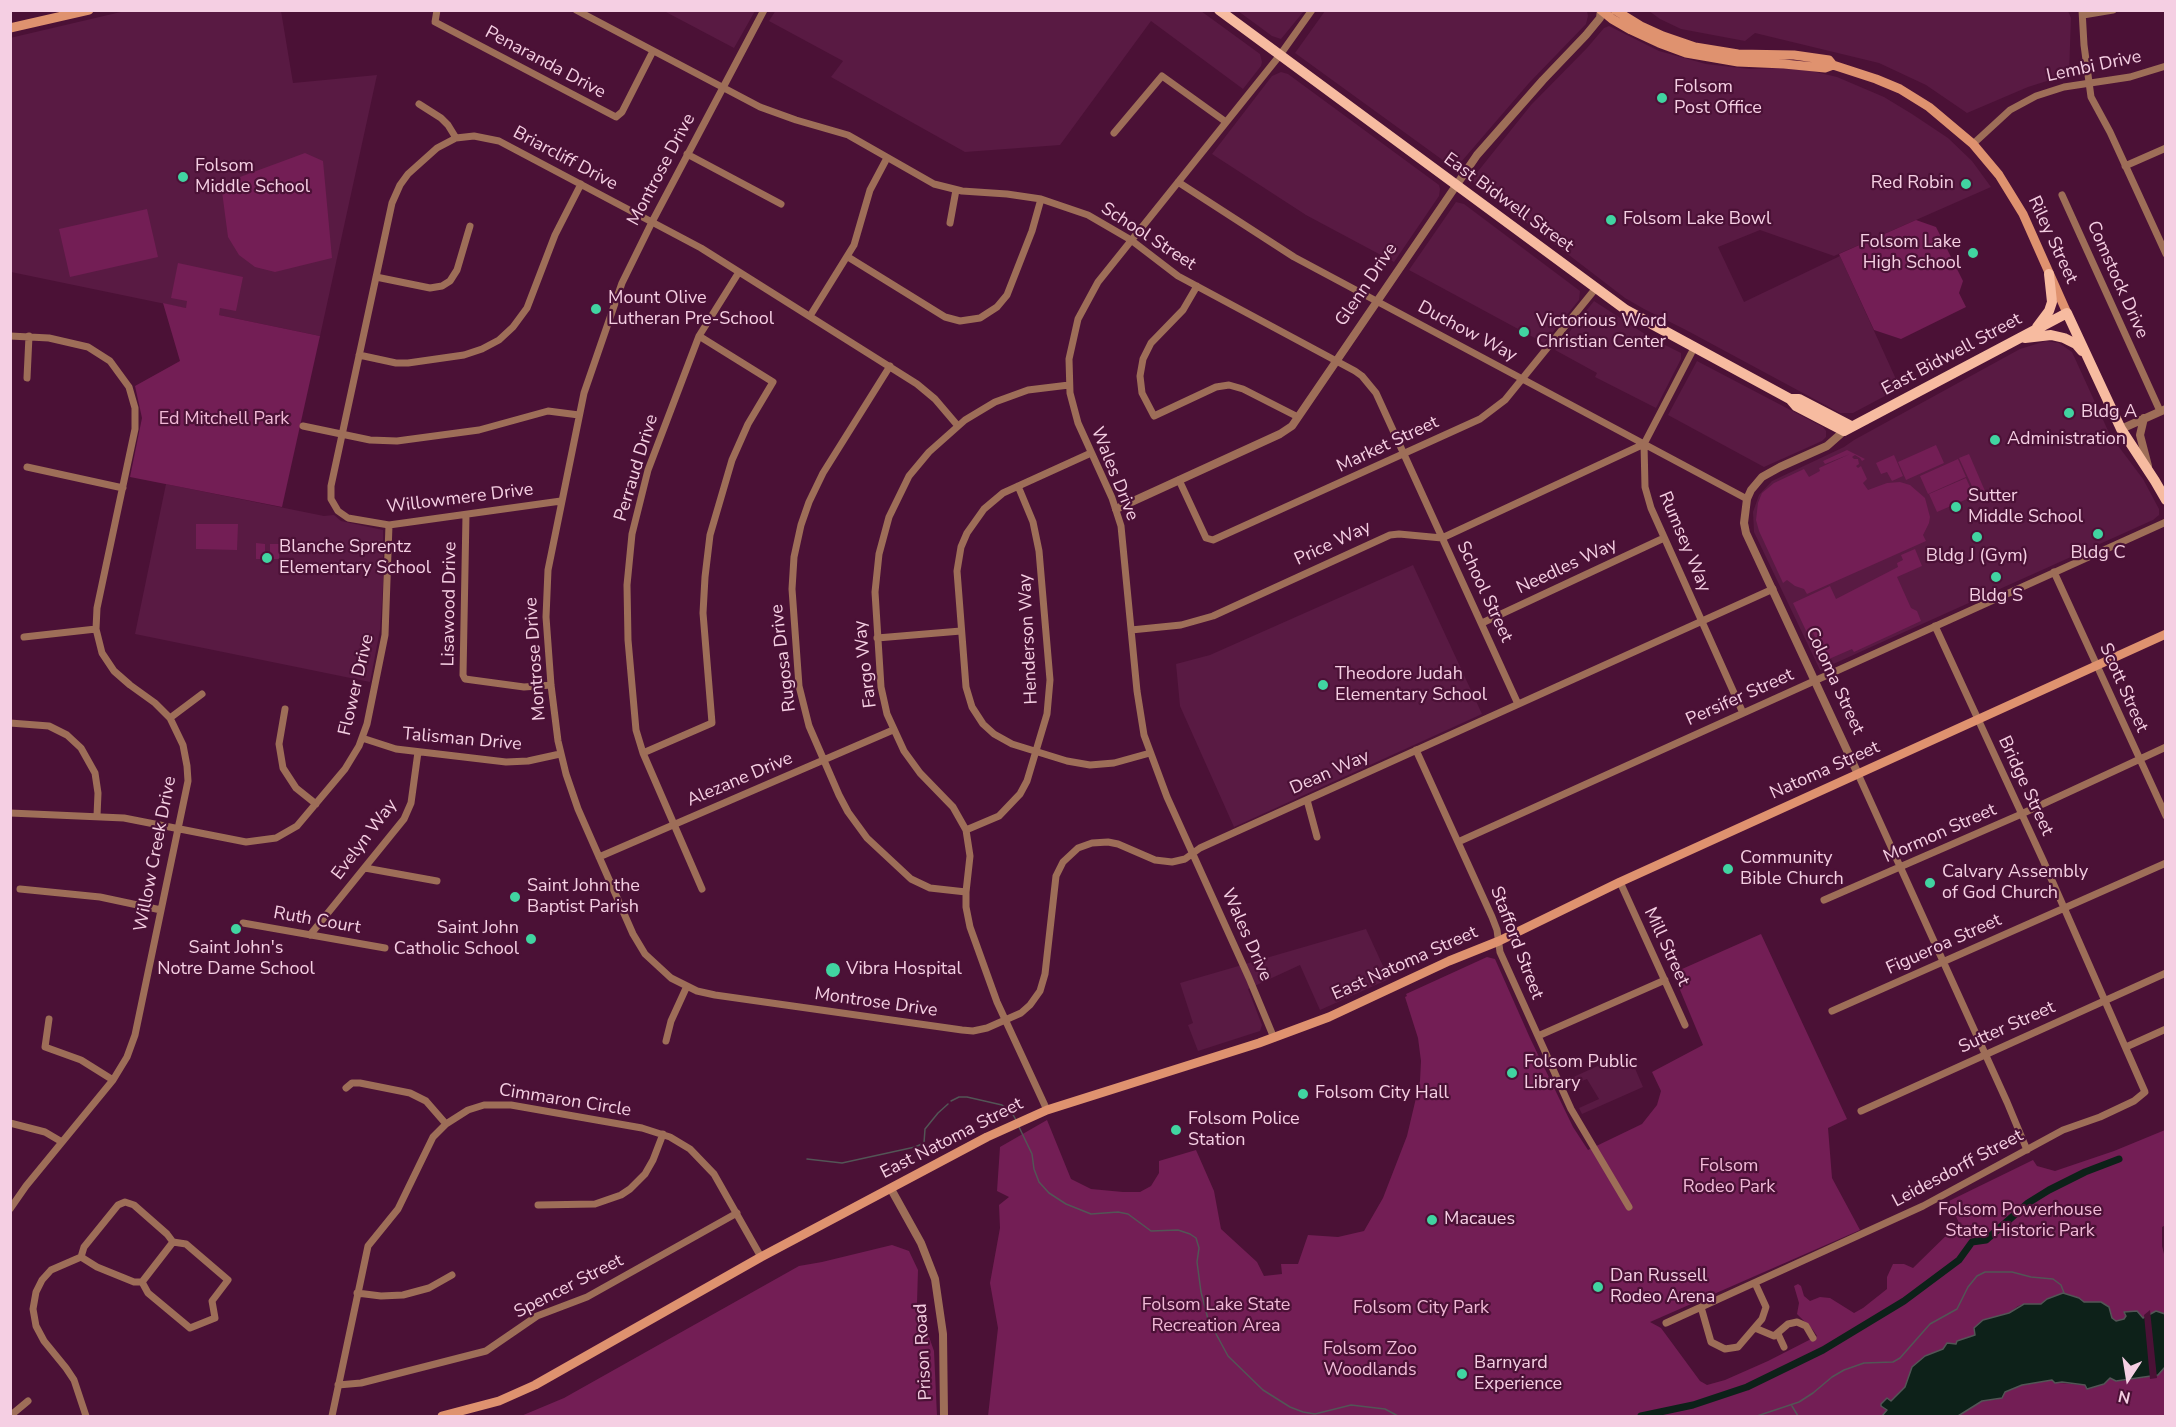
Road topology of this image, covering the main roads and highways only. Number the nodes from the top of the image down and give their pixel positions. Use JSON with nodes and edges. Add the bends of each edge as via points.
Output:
{"nodes":[{"id":1,"x":89,"y":10,"type":"edge"},
{"id":2,"x":1219,"y":10,"type":"edge"},
{"id":3,"x":1606,"y":12,"type":"edge"},
{"id":4,"x":10,"y":28,"type":"edge"},
{"id":5,"x":1815,"y":57,"type":"junction"},
{"id":6,"x":1766,"y":63,"type":"junction"},
{"id":7,"x":1833,"y":65,"type":"junction"},
{"id":8,"x":2049,"y":274,"type":"junction"},
{"id":9,"x":2067,"y":313,"type":"junction"},
{"id":10,"x":2035,"y":330,"type":"junction"},
{"id":11,"x":2010,"y":343,"type":"junction"},
{"id":12,"x":2091,"y":366,"type":"junction"},
{"id":13,"x":2166,"y":500,"type":"edge"},
{"id":14,"x":2166,"y":634,"type":"edge"},
{"id":15,"x":1499,"y":941,"type":"joint"},
{"id":16,"x":442,"y":1416,"type":"edge"}],
"edges":[{"from":1,"to":4,"type":"main road"},
{"from":2,"to":11,"type":"main road","name":"East Bidwell Street","via":[[1639,318],[1790,399],[1799,399],[1848,429]]},
{"from":3,"to":5,"type":"main road","name":"Riley Street","via":[[1695,47],[1738,54]]},
{"from":3,"to":6,"type":"main road","name":"Riley Street","via":[[1649,39],[1686,53],[1723,61]]},
{"from":5,"to":6,"type":"main road","via":[[1809,61],[1777,59]]},
{"from":5,"to":7,"type":"main road","name":"Riley Street"},
{"from":6,"to":7,"type":"main road","name":"Riley Street","via":[[1825,68]]},
{"from":7,"to":8,"type":"main road","name":"Riley Street","via":[[1913,96],[1973,144],[2013,197]]},
{"from":8,"to":9,"type":"main road","name":"Riley Street"},
{"from":8,"to":10,"type":"main road","via":[[2052,302]]},
{"from":9,"to":10,"type":"main road","name":"East Bidwell Street"},
{"from":9,"to":12,"type":"main road","name":"Riley Street"},
{"from":10,"to":11,"type":"main road","name":"East Bidwell Street"},
{"from":11,"to":12,"type":"main road","via":[[2030,336],[2064,338],[2076,344]]},
{"from":12,"to":13,"type":"main road","name":"Riley Street","via":[[2121,429]]},
{"from":14,"to":15,"type":"main road","name":"Natoma Street","via":[[1620,882]]},
{"from":15,"to":16,"type":"main road","name":"East Natoma Street","via":[[1274,1038],[1042,1112],[987,1137],[761,1257],[535,1385],[500,1401]]}]}
